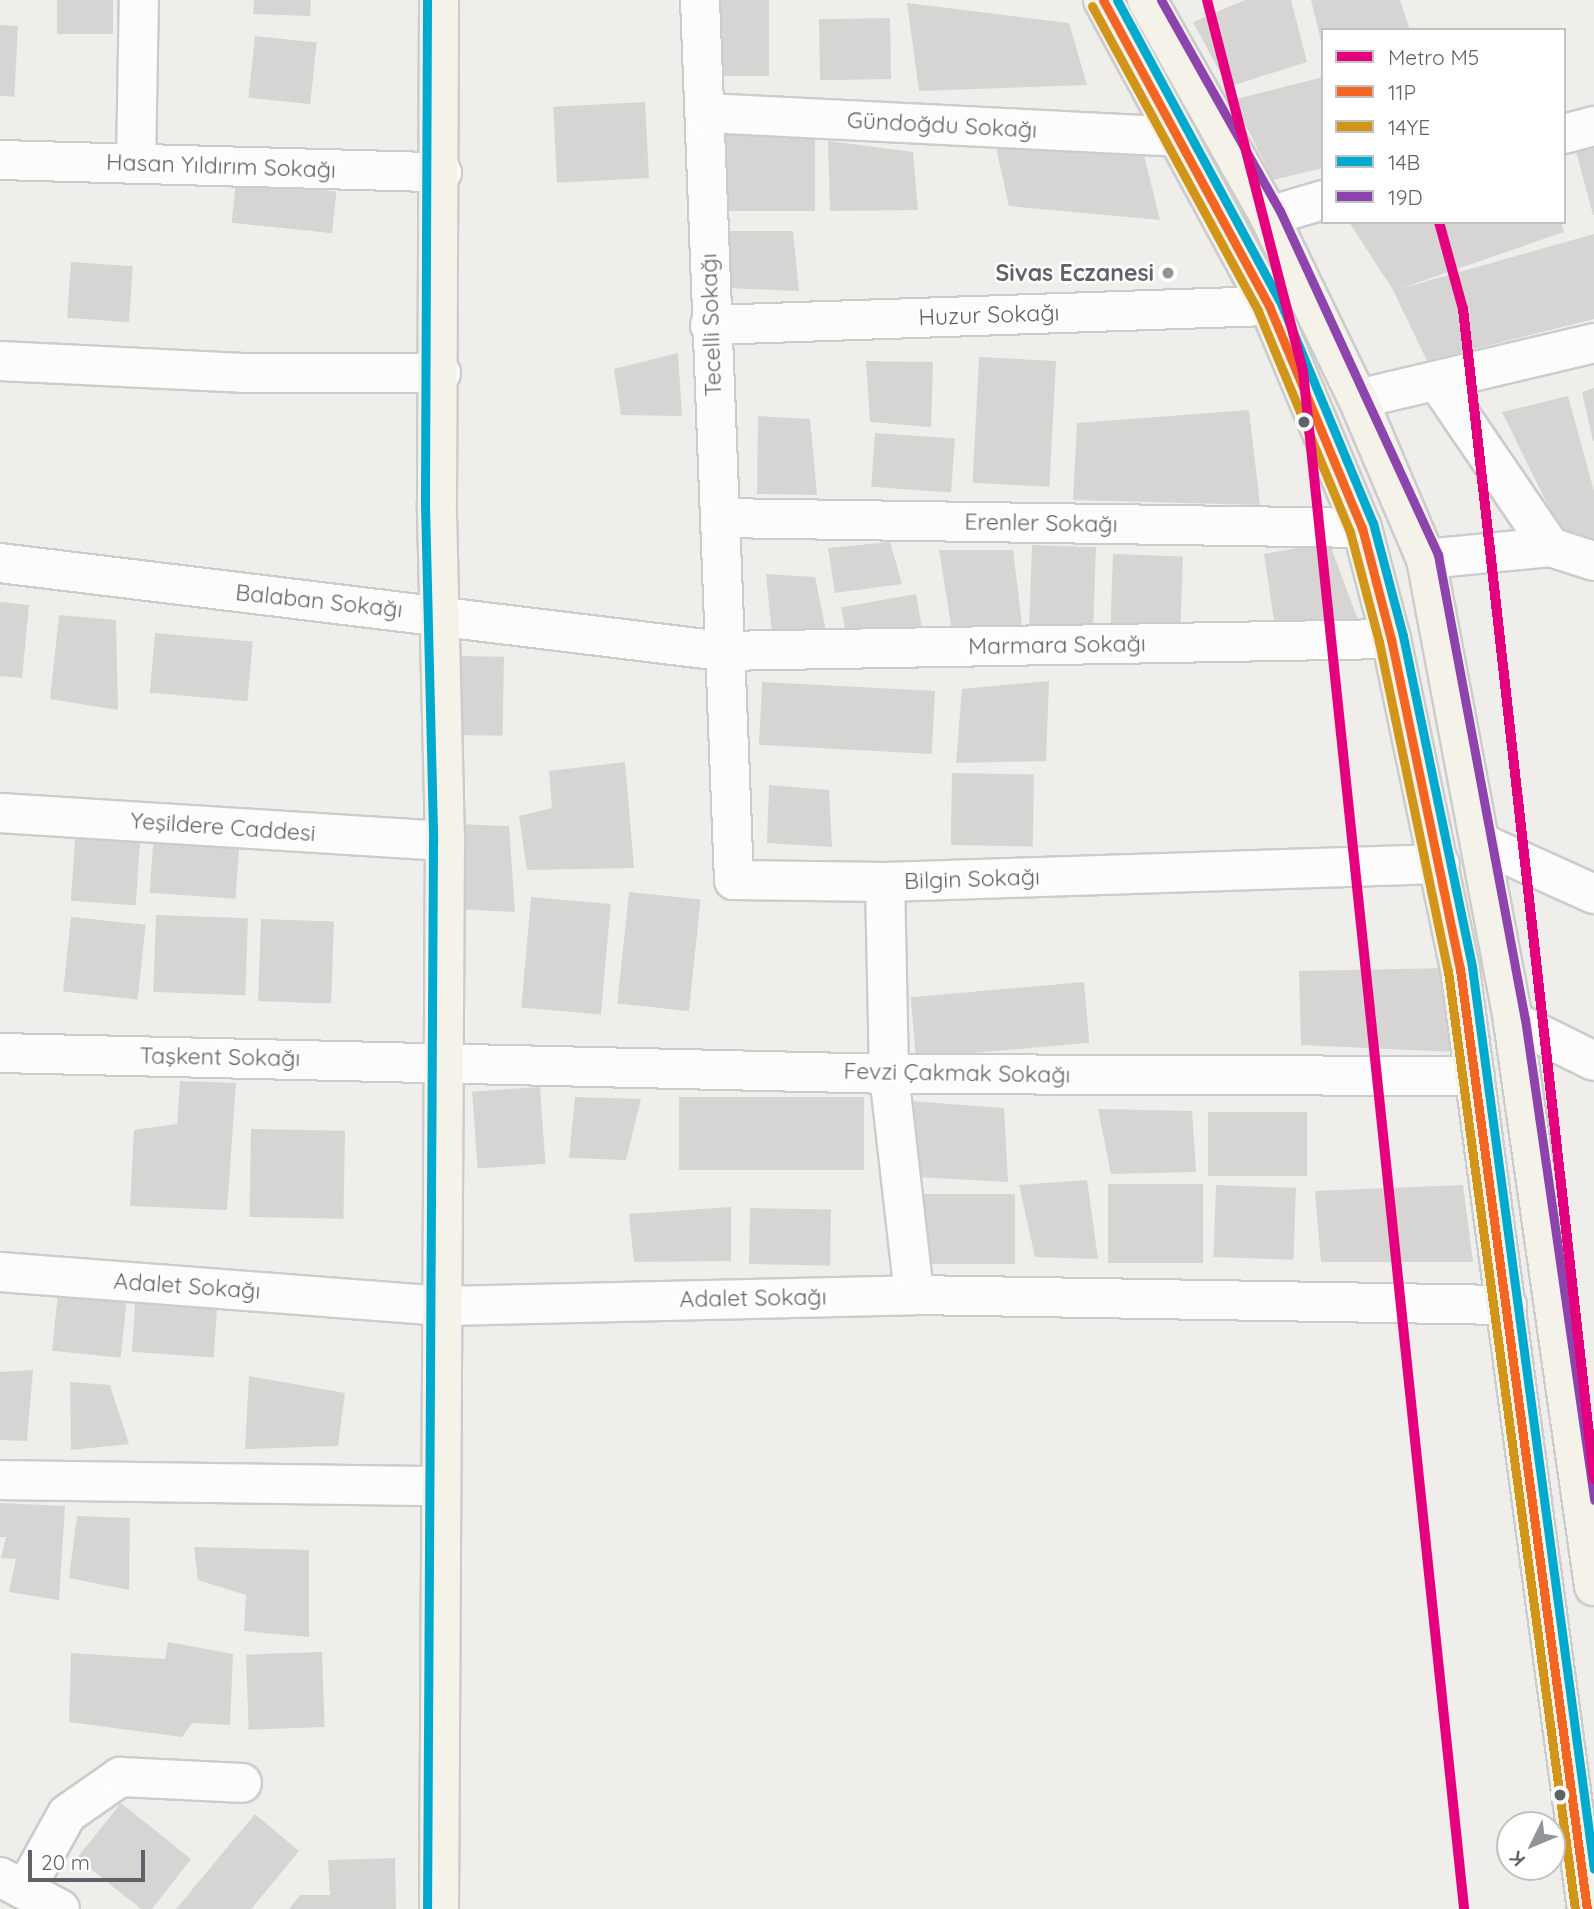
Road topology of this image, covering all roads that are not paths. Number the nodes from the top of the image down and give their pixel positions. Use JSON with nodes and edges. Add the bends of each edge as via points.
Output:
{"nodes":[{"id":1,"x":139,"y":0,"type":"edge"},
{"id":2,"x":439,"y":0,"type":"edge"},
{"id":3,"x":700,"y":0,"type":"edge"},
{"id":4,"x":1103,"y":0,"type":"edge"},
{"id":5,"x":1147,"y":0,"type":"edge"},
{"id":6,"x":706,"y":113,"type":"junction"},
{"id":7,"x":1594,"y":126,"type":"edge"},
{"id":8,"x":1566,"y":133,"type":"edge"},
{"id":9,"x":1177,"y":137,"type":"junction"},
{"id":10,"x":0,"y":160,"type":"edge"},
{"id":11,"x":136,"y":164,"type":"junction"},
{"id":12,"x":442,"y":172,"type":"junction"},
{"id":13,"x":1321,"y":201,"type":"edge"},
{"id":14,"x":1269,"y":216,"type":"junction"},
{"id":15,"x":1269,"y":306,"type":"junction"},
{"id":16,"x":710,"y":325,"type":"junction"},
{"id":17,"x":1594,"y":343,"type":"edge"},
{"id":18,"x":0,"y":361,"type":"edge"},
{"id":19,"x":441,"y":373,"type":"junction"},
{"id":20,"x":1438,"y":384,"type":"junction"},
{"id":21,"x":1359,"y":399,"type":"junction"},
{"id":22,"x":720,"y":518,"type":"junction"},
{"id":23,"x":1362,"y":528,"type":"junction"},
{"id":24,"x":1550,"y":547,"type":"junction"},
{"id":25,"x":1426,"y":559,"type":"junction"},
{"id":26,"x":1594,"y":561,"type":"edge"},
{"id":27,"x":0,"y":563,"type":"edge"},
{"id":28,"x":441,"y":614,"type":"junction"},
{"id":29,"x":1391,"y":639,"type":"junction"},
{"id":30,"x":722,"y":651,"type":"junction"},
{"id":31,"x":0,"y":813,"type":"edge"},
{"id":32,"x":445,"y":841,"type":"junction"},
{"id":33,"x":1481,"y":842,"type":"junction"},
{"id":34,"x":1440,"y":864,"type":"junction"},
{"id":35,"x":885,"y":882,"type":"junction"},
{"id":36,"x":1594,"y":894,"type":"edge"},
{"id":37,"x":1513,"y":1021,"type":"junction"},
{"id":38,"x":0,"y":1053,"type":"edge"},
{"id":39,"x":1594,"y":1060,"type":"edge"},
{"id":40,"x":439,"y":1061,"type":"junction"},
{"id":41,"x":889,"y":1074,"type":"junction"},
{"id":42,"x":1475,"y":1076,"type":"junction"},
{"id":43,"x":0,"y":1272,"type":"edge"},
{"id":44,"x":914,"y":1294,"type":"junction"},
{"id":45,"x":1507,"y":1305,"type":"junction"},
{"id":46,"x":443,"y":1306,"type":"junction"},
{"id":47,"x":0,"y":1480,"type":"edge"},
{"id":48,"x":440,"y":1486,"type":"junction"},
{"id":49,"x":1593,"y":1567,"type":"edge"},
{"id":50,"x":242,"y":1783,"type":"dead end"},
{"id":51,"x":13,"y":1882,"type":"edge"},
{"id":52,"x":60,"y":1909,"type":"edge"},
{"id":53,"x":439,"y":1909,"type":"edge"},
{"id":54,"x":1587,"y":1909,"type":"edge"}],
"edges":[{"from":1,"to":11,"type":"street"},
{"from":2,"to":12,"type":"main road"},
{"from":3,"to":6,"type":"street","name":"Tecelli Sokağı"},
{"from":4,"to":9,"type":"main road"},
{"from":5,"to":14,"type":"main road"},
{"from":6,"to":9,"type":"street","name":"Gündoğdu Sokağı"},
{"from":6,"to":16,"type":"street","name":"Tecelli Sokağı"},
{"from":7,"to":8,"type":"street"},
{"from":9,"to":15,"type":"main road"},
{"from":10,"to":11,"type":"street","name":"Hasan Yıldırım Sokağı"},
{"from":11,"to":12,"type":"street","name":"Hasan Yıldırım Sokağı"},
{"from":12,"to":19,"type":"main road"},
{"from":13,"to":14,"type":"street"},
{"from":14,"to":21,"type":"main road"},
{"from":15,"to":16,"type":"street","name":"Huzur Sokağı"},
{"from":15,"to":23,"type":"main road"},
{"from":16,"to":22,"type":"street","name":"Tecelli Sokağı"},
{"from":17,"to":20,"type":"street"},
{"from":18,"to":19,"type":"street","via":[[243,373]]},
{"from":19,"to":28,"type":"main road"},
{"from":20,"to":21,"type":"street"},
{"from":20,"to":24,"type":"street"},
{"from":21,"to":25,"type":"main road"},
{"from":22,"to":23,"type":"street","name":"Erenler Sokağı"},
{"from":22,"to":30,"type":"street","name":"Tecelli Sokağı"},
{"from":23,"to":29,"type":"main road"},
{"from":24,"to":25,"type":"street"},
{"from":24,"to":26,"type":"street"},
{"from":25,"to":33,"type":"main road"},
{"from":27,"to":28,"type":"street","name":"Balaban Sokağı"},
{"from":28,"to":30,"type":"street","name":"Balaban Sokağı"},
{"from":28,"to":32,"type":"main road"},
{"from":29,"to":30,"type":"street","name":"Marmara Sokağı"},
{"from":29,"to":34,"type":"main road"},
{"from":30,"to":35,"type":"street","name":"Bilgin Sokağı","via":[[734,880]]},
{"from":31,"to":32,"type":"street","name":"Yeşildere Caddesi"},
{"from":32,"to":40,"type":"main road"},
{"from":33,"to":36,"type":"street"},
{"from":33,"to":37,"type":"main road"},
{"from":34,"to":35,"type":"street","name":"Bilgin Sokağı"},
{"from":34,"to":42,"type":"main road"},
{"from":35,"to":41,"type":"street"},
{"from":37,"to":39,"type":"street"},
{"from":37,"to":49,"type":"main road"},
{"from":38,"to":40,"type":"street","name":"Taşkent Sokağı"},
{"from":40,"to":41,"type":"street","name":"Fevzi Çakmak Sokağı"},
{"from":40,"to":46,"type":"main road"},
{"from":41,"to":42,"type":"street","name":"Fevzi Çakmak Sokağı"},
{"from":41,"to":44,"type":"street"},
{"from":42,"to":45,"type":"main road"},
{"from":43,"to":46,"type":"street","name":"Adalet Sokağı"},
{"from":44,"to":45,"type":"street","name":"Adalet Sokağı"},
{"from":44,"to":46,"type":"street","name":"Adalet Sokağı"},
{"from":45,"to":54,"type":"main road"},
{"from":46,"to":48,"type":"main road"},
{"from":47,"to":48,"type":"street"},
{"from":48,"to":53,"type":"main road"},
{"from":50,"to":51,"type":"street","via":[[120,1777],[67,1814]]},
{"from":51,"to":52,"type":"street"}]}
